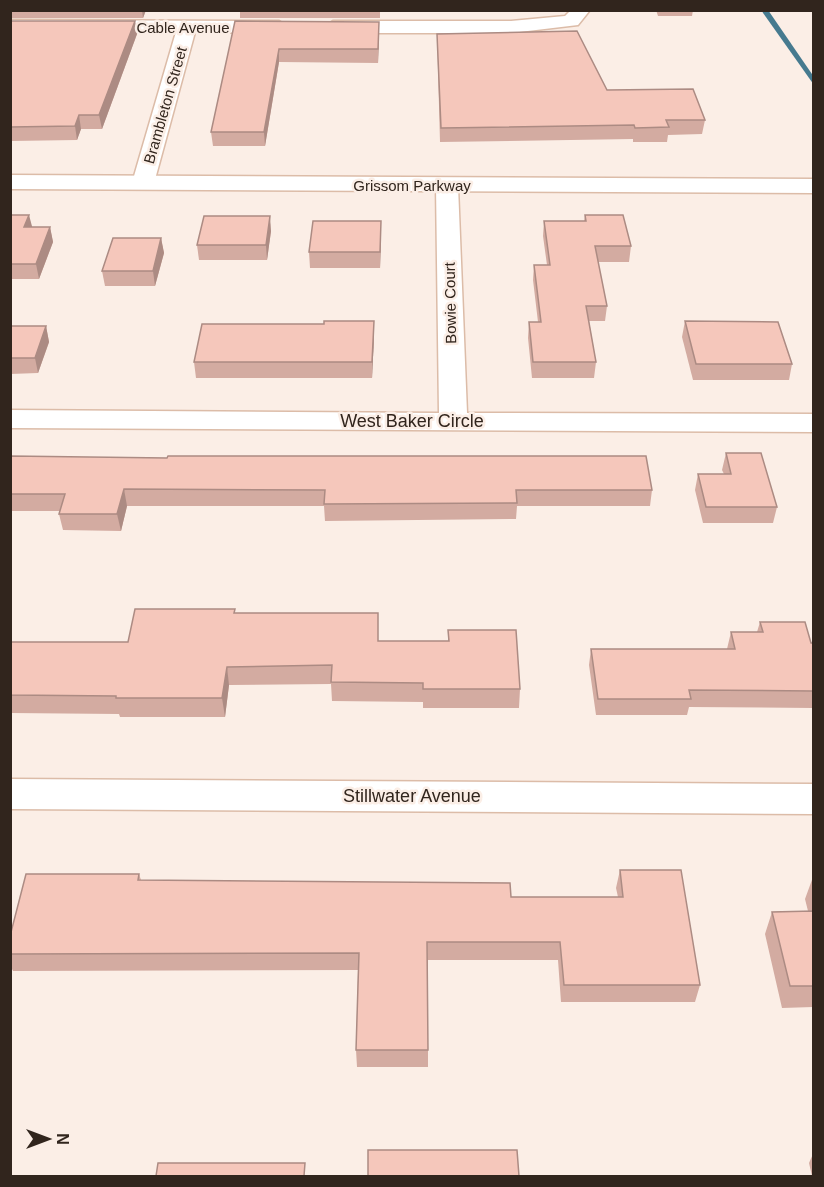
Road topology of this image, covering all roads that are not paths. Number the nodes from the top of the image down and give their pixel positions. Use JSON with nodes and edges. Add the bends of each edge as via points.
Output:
{"nodes":[{"id":1,"x":576,"y":16,"type":"edge"},
{"id":2,"x":10,"y":26,"type":"edge"},
{"id":3,"x":187,"y":27,"type":"junction"},
{"id":4,"x":10,"y":182,"type":"edge"},
{"id":5,"x":143,"y":183,"type":"junction"},
{"id":6,"x":447,"y":186,"type":"junction"},
{"id":7,"x":813,"y":186,"type":"edge"},
{"id":8,"x":10,"y":419,"type":"edge"},
{"id":9,"x":453,"y":421,"type":"junction"},
{"id":10,"x":813,"y":423,"type":"edge"},
{"id":11,"x":10,"y":794,"type":"edge"},
{"id":12,"x":813,"y":799,"type":"edge"}],
"edges":[{"from":1,"to":3,"type":"street","name":"Cable Avenue","via":[[511,27]]},
{"from":2,"to":3,"type":"street","name":"Cable Avenue"},
{"from":3,"to":5,"type":"street","name":"Brambleton Street"},
{"from":4,"to":5,"type":"street","name":"Grissom Parkway"},
{"from":5,"to":6,"type":"street","name":"Grissom Parkway"},
{"from":6,"to":7,"type":"street","name":"Grissom Parkway"},
{"from":6,"to":9,"type":"street","name":"Bowie Court"},
{"from":8,"to":9,"type":"street","name":"West Baker Circle"},
{"from":9,"to":10,"type":"street","name":"West Baker Circle"},
{"from":11,"to":12,"type":"street","name":"Stillwater Avenue"}]}
